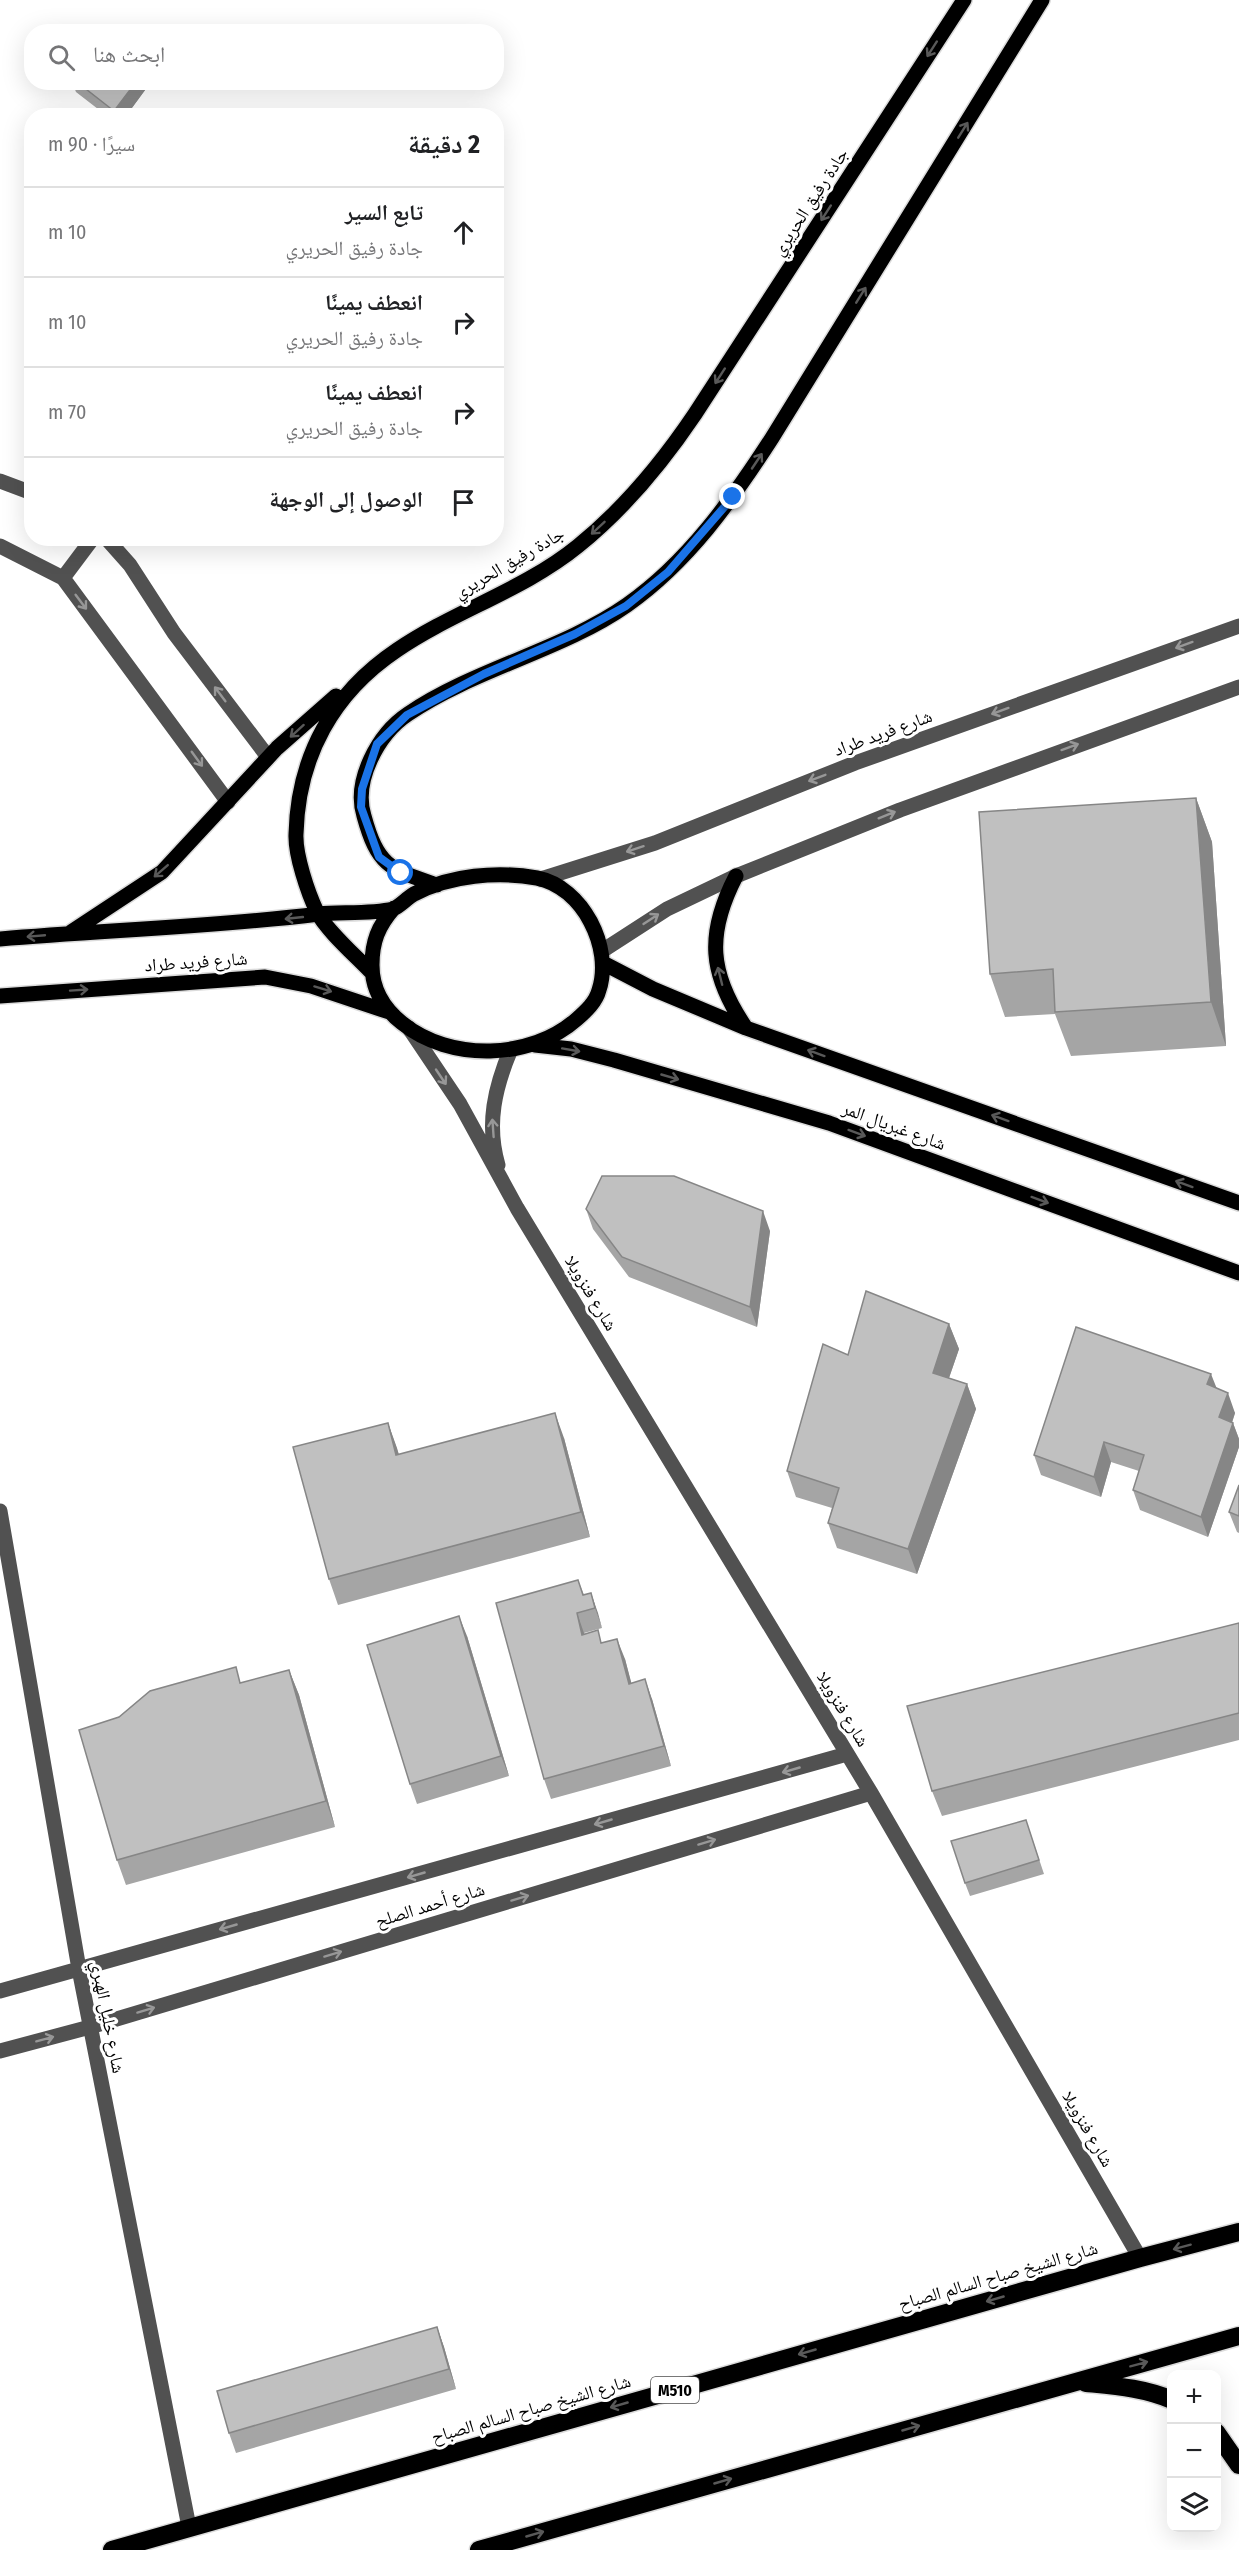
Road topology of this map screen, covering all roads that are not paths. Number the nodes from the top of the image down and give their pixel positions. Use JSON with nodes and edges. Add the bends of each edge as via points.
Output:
{"nodes":[{"id":1,"x":964,"y":0,"type":"edge"},
{"id":2,"x":1042,"y":0,"type":"edge"},
{"id":3,"x":0,"y":481,"type":"edge"},
{"id":4,"x":24,"y":490,"type":"edge"},
{"id":5,"x":0,"y":546,"type":"edge"},
{"id":6,"x":87,"y":546,"type":"edge"},
{"id":7,"x":113,"y":546,"type":"edge"},
{"id":8,"x":63,"y":578,"type":"junction"},
{"id":9,"x":1239,"y":626,"type":"edge"},
{"id":10,"x":374,"y":667,"type":"junction"},
{"id":11,"x":1239,"y":687,"type":"edge"},
{"id":12,"x":268,"y":757,"type":"junction"},
{"id":13,"x":228,"y":802,"type":"junction"},
{"id":14,"x":736,"y":876,"type":"junction"},
{"id":15,"x":541,"y":879,"type":"junction"},
{"id":16,"x":437,"y":885,"type":"junction"},
{"id":17,"x":394,"y":908,"type":"junction"},
{"id":18,"x":318,"y":915,"type":"junction"},
{"id":19,"x":70,"y":933,"type":"junction"},
{"id":20,"x":0,"y":939,"type":"edge"},
{"id":21,"x":603,"y":957,"type":"junction"},
{"id":22,"x":372,"y":973,"type":"junction"},
{"id":23,"x":0,"y":996,"type":"edge"},
{"id":24,"x":389,"y":1012,"type":"junction"},
{"id":25,"x":409,"y":1028,"type":"junction"},
{"id":26,"x":746,"y":1028,"type":"junction"},
{"id":27,"x":527,"y":1044,"type":"junction"},
{"id":28,"x":511,"y":1049,"type":"junction"},
{"id":29,"x":504,"y":1185,"type":"junction"},
{"id":30,"x":1239,"y":1203,"type":"edge"},
{"id":31,"x":1239,"y":1273,"type":"edge"},
{"id":32,"x":0,"y":1511,"type":"edge"},
{"id":33,"x":848,"y":1754,"type":"junction"},
{"id":34,"x":871,"y":1793,"type":"junction"},
{"id":35,"x":79,"y":1969,"type":"junction"},
{"id":36,"x":0,"y":1991,"type":"edge"},
{"id":37,"x":90,"y":2027,"type":"junction"},
{"id":38,"x":0,"y":2051,"type":"edge"},
{"id":39,"x":1239,"y":2232,"type":"edge"},
{"id":40,"x":1140,"y":2258,"type":"junction"},
{"id":41,"x":1239,"y":2336,"type":"edge"},
{"id":42,"x":1075,"y":2382,"type":"junction"},
{"id":43,"x":1167,"y":2398,"type":"edge"},
{"id":44,"x":1221,"y":2439,"type":"edge"},
{"id":45,"x":1239,"y":2465,"type":"edge"},
{"id":46,"x":189,"y":2527,"type":"junction"},
{"id":47,"x":112,"y":2550,"type":"edge"},
{"id":48,"x":479,"y":2550,"type":"edge"}],
"edges":[{"from":1,"to":10,"type":"main road","name":"جادة رفيق الحريري","one_way":true,"via":[[695,414],[650,476],[577,547],[527,579],[423,633]]},
{"from":16,"to":2,"type":"main road","one_way":true,"via":[[401,873],[379,857],[361,807],[362,789],[377,744],[407,715],[626,606],[668,572],[702,535],[772,438]]},
{"from":3,"to":4,"type":"street"},
{"from":5,"to":8,"type":"street"},
{"from":6,"to":8,"type":"street"},
{"from":12,"to":7,"type":"street","one_way":true},
{"from":8,"to":13,"type":"street","one_way":true},
{"from":9,"to":15,"type":"street","name":"شارع فريد طراد","one_way":true,"via":[[855,763],[655,843]]},
{"from":10,"to":12,"type":"main road","one_way":true},
{"from":10,"to":18,"type":"main road","name":"جادة رفيق الحريري","via":[[330,714],[306,768],[296,836]]},
{"from":14,"to":11,"type":"street","one_way":true,"via":[[910,806]]},
{"from":12,"to":13,"type":"main road"},
{"from":13,"to":19,"type":"main road","one_way":true,"via":[[162,872]]},
{"from":21,"to":14,"type":"street","one_way":true,"via":[[667,909]]},
{"from":26,"to":14,"type":"main road","one_way":true,"via":[[720,980],[715,954],[716,926],[723,900]]},
{"from":15,"to":16,"type":"main road","via":[[507,874]]},
{"from":15,"to":21,"type":"main road","via":[[566,894],[587,915]]},
{"from":16,"to":17,"type":"main road"},
{"from":17,"to":18,"type":"main road","name":"شارع فريد طراد"},
{"from":17,"to":22,"type":"main road","via":[[376,934]]},
{"from":18,"to":19,"type":"main road","name":"شارع فريد طراد","one_way":true},
{"from":18,"to":22,"type":"main road","name":"جادة رفيق الحريري"},
{"from":19,"to":20,"type":"main road","name":"شارع فريد طراد","one_way":true},
{"from":21,"to":26,"type":"main road","via":[[653,989]]},
{"from":21,"to":27,"type":"main road","via":[[599,991],[590,1008],[561,1032]]},
{"from":22,"to":24,"type":"main road"},
{"from":23,"to":24,"type":"main road","name":"شارع فريد طراد","one_way":true,"via":[[265,977],[311,986]]},
{"from":24,"to":25,"type":"main road"},
{"from":25,"to":28,"type":"main road","via":[[453,1049]]},
{"from":25,"to":29,"type":"street","name":"شارع فنزويلا","one_way":true,"via":[[460,1104]]},
{"from":30,"to":26,"type":"main road","one_way":true},
{"from":27,"to":28,"type":"main road"},
{"from":27,"to":31,"type":"main road","name":"شارع غبريال المر","one_way":true,"via":[[571,1049],[614,1060],[829,1123]]},
{"from":29,"to":28,"type":"street","name":"شارع فنزويلا","one_way":true,"via":[[494,1152],[492,1117],[498,1082]]},
{"from":29,"to":33,"type":"street","name":"شارع فنزويلا"},
{"from":32,"to":35,"type":"street","name":"شارع خليل الهبري"},
{"from":33,"to":34,"type":"street","name":"شارع فنزويلا"},
{"from":33,"to":35,"type":"street","name":"شارع أحمد الصلح","one_way":true},
{"from":37,"to":34,"type":"street","name":"شارع أحمد الصلح","one_way":true},
{"from":34,"to":40,"type":"street","name":"شارع فنزويلا"},
{"from":35,"to":36,"type":"street","name":"شارع أحمد الصلح"},
{"from":35,"to":37,"type":"street","name":"شارع خليل الهبري"},
{"from":38,"to":37,"type":"street","name":"شارع أحمد الصلح","one_way":true},
{"from":37,"to":46,"type":"street","name":"شارع خليل الهبري"},
{"from":39,"to":40,"type":"highway","name":"شارع الشيخ صباح السالم الصباح","number":"M510","one_way":true},
{"from":40,"to":46,"type":"highway","name":"شارع الشيخ صباح السالم الصباح","number":"M510","one_way":true},
{"from":42,"to":41,"type":"highway","one_way":true},
{"from":42,"to":43,"type":"highway","via":[[1126,2387]]},
{"from":48,"to":42,"type":"highway","one_way":true},
{"from":44,"to":45,"type":"highway"},
{"from":46,"to":47,"type":"highway","name":"شارع الشيخ صباح السالم الصباح","number":"M510"}]}
